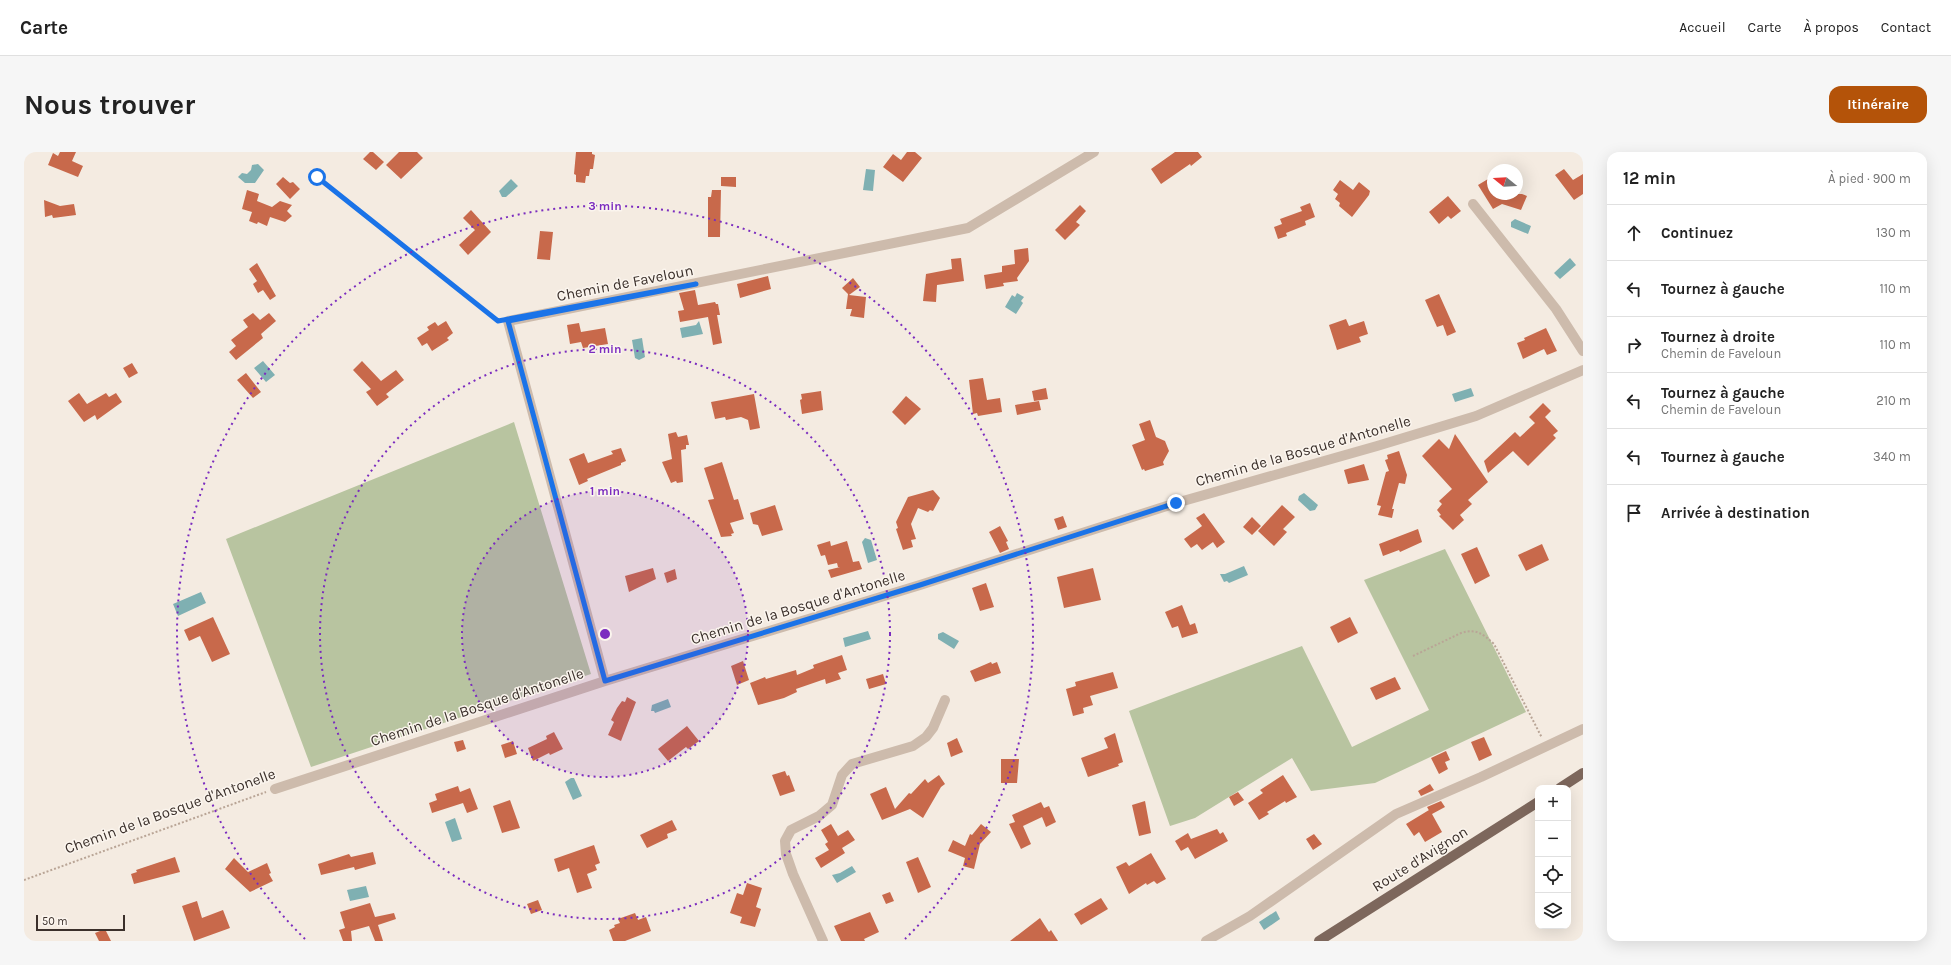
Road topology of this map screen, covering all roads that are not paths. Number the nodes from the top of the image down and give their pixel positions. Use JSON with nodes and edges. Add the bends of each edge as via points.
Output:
{"nodes":[{"id":1,"x":1094,"y":152,"type":"edge"},
{"id":2,"x":1473,"y":204,"type":"dead end"},
{"id":3,"x":1583,"y":351,"type":"edge"},
{"id":4,"x":1583,"y":370,"type":"edge"},
{"id":5,"x":605,"y":681,"type":"junction"},
{"id":6,"x":945,"y":700,"type":"dead end"},
{"id":7,"x":1583,"y":729,"type":"edge"},
{"id":8,"x":1583,"y":773,"type":"edge"},
{"id":9,"x":1565,"y":785,"type":"edge"},
{"id":10,"x":275,"y":789,"type":"road end"},
{"id":11,"x":1535,"y":804,"type":"edge"},
{"id":12,"x":823,"y":941,"type":"edge"},
{"id":13,"x":1206,"y":941,"type":"edge"},
{"id":14,"x":1319,"y":941,"type":"edge"}],
"edges":[{"from":1,"to":5,"type":"street","name":"Chemin de Faveloun","via":[[968,228],[508,321]]},
{"from":2,"to":3,"type":"street","via":[[1556,309]]},
{"from":4,"to":5,"type":"street","name":"Chemin de la Bosque d'Antonelle","via":[[1476,416],[1176,503],[920,585]]},
{"from":5,"to":10,"type":"street","name":"Chemin de la Bosque d'Antonelle"},
{"from":6,"to":12,"type":"street","via":[[933,728],[926,737],[913,746],[852,764],[842,775],[832,805],[819,816],[791,830],[785,841],[786,854],[793,874]]},
{"from":7,"to":13,"type":"street","via":[[1396,814],[1250,916]]},
{"from":8,"to":9,"type":"main road"},
{"from":11,"to":14,"type":"main road","name":"Route d'Avignon"}]}
